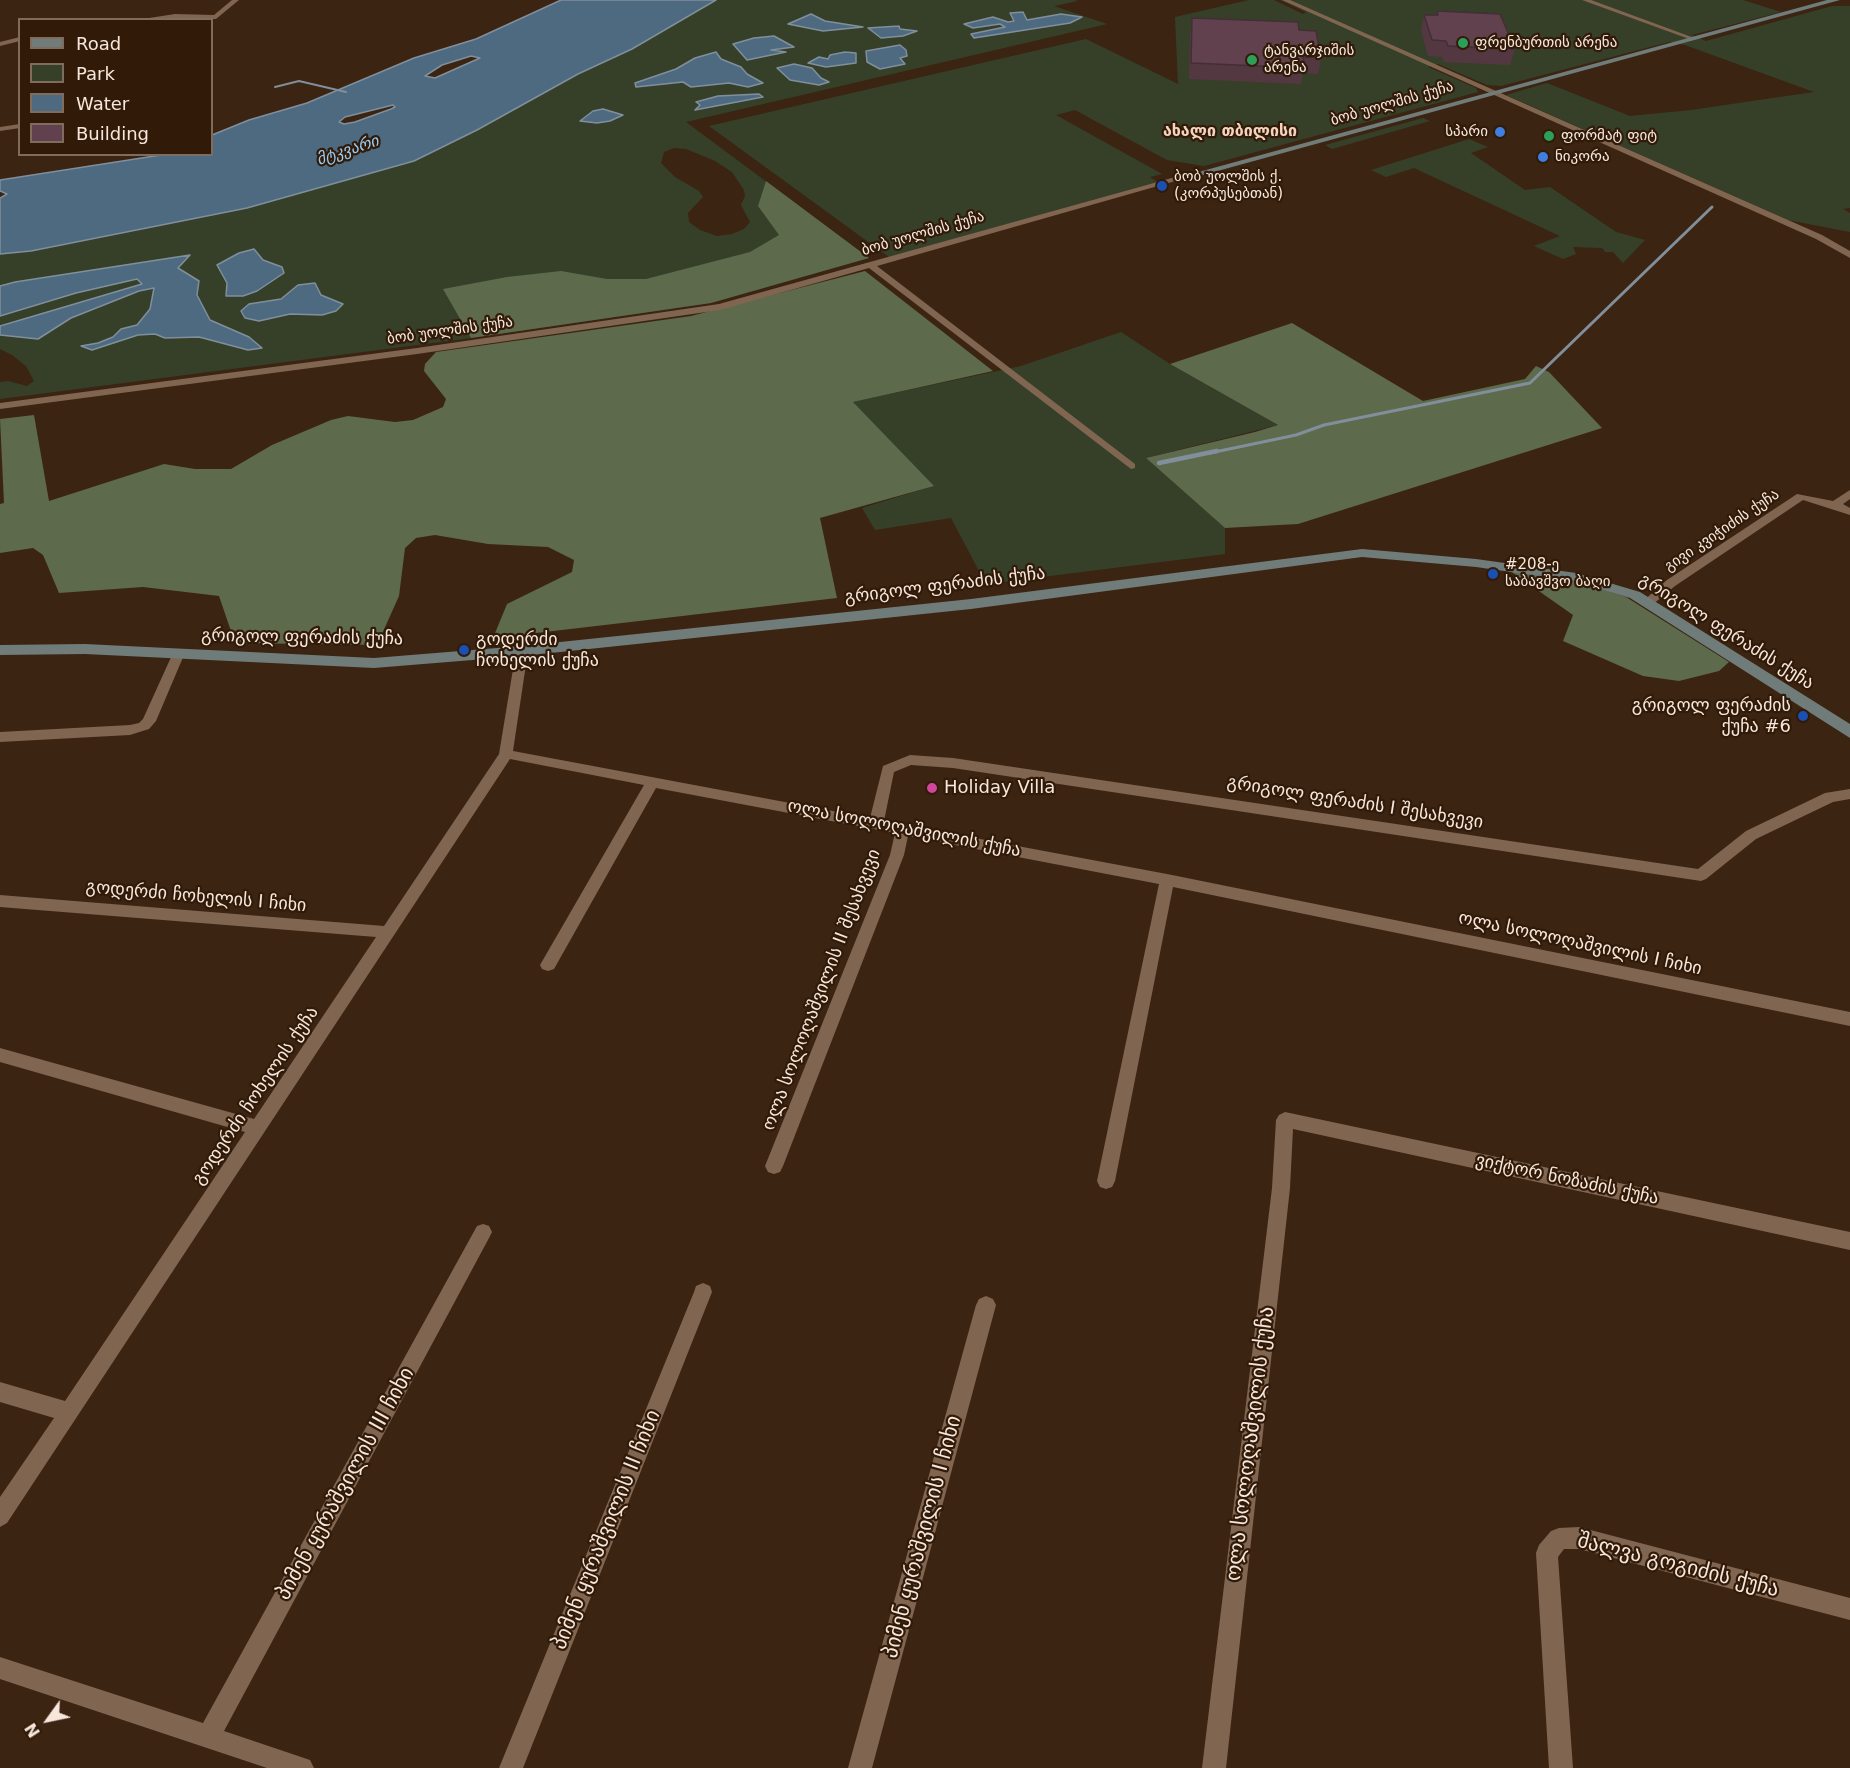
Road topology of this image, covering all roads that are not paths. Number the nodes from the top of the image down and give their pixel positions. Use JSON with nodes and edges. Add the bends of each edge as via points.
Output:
{"nodes":[{"id":1,"x":236,"y":0,"type":"edge"},
{"id":2,"x":1285,"y":0,"type":"edge"},
{"id":3,"x":1585,"y":0,"type":"edge"},
{"id":4,"x":1836,"y":0,"type":"edge"},
{"id":5,"x":157,"y":18,"type":"edge"},
{"id":6,"x":1694,"y":39,"type":"junction"},
{"id":7,"x":18,"y":40,"type":"edge"},
{"id":8,"x":0,"y":44,"type":"edge"},
{"id":9,"x":1493,"y":92,"type":"junction"},
{"id":10,"x":18,"y":126,"type":"edge"},
{"id":11,"x":0,"y":129,"type":"edge"},
{"id":12,"x":1189,"y":176,"type":"joint"},
{"id":13,"x":1850,"y":255,"type":"edge"},
{"id":14,"x":870,"y":265,"type":"junction"},
{"id":15,"x":0,"y":406,"type":"edge"},
{"id":16,"x":1131,"y":466,"type":"dead end"},
{"id":17,"x":1850,"y":493,"type":"edge"},
{"id":18,"x":1835,"y":505,"type":"junction"},
{"id":19,"x":1850,"y":512,"type":"edge"},
{"id":20,"x":1647,"y":602,"type":"junction"},
{"id":21,"x":0,"y":650,"type":"edge"},
{"id":22,"x":522,"y":651,"type":"junction"},
{"id":23,"x":178,"y":655,"type":"junction"},
{"id":24,"x":1850,"y":732,"type":"edge"},
{"id":25,"x":0,"y":737,"type":"edge"},
{"id":26,"x":506,"y":754,"type":"junction"},
{"id":27,"x":653,"y":781,"type":"junction"},
{"id":28,"x":1850,"y":794,"type":"edge"},
{"id":29,"x":876,"y":823,"type":"junction"},
{"id":30,"x":903,"y":828,"type":"junction"},
{"id":31,"x":1167,"y":880,"type":"junction"},
{"id":32,"x":0,"y":900,"type":"edge"},
{"id":33,"x":1301,"y":907,"type":"joint"},
{"id":34,"x":388,"y":932,"type":"junction"},
{"id":35,"x":549,"y":965,"type":"dead end"},
{"id":36,"x":1850,"y":1019,"type":"edge"},
{"id":37,"x":0,"y":1055,"type":"edge"},
{"id":38,"x":1285,"y":1120,"type":"joint"},
{"id":39,"x":258,"y":1128,"type":"junction"},
{"id":40,"x":774,"y":1166,"type":"dead end"},
{"id":41,"x":1106,"y":1181,"type":"dead end"},
{"id":42,"x":483,"y":1232,"type":"dead end"},
{"id":43,"x":1850,"y":1241,"type":"edge"},
{"id":44,"x":703,"y":1292,"type":"dead end"},
{"id":45,"x":986,"y":1305,"type":"dead end"},
{"id":46,"x":0,"y":1392,"type":"edge"},
{"id":47,"x":69,"y":1412,"type":"junction"},
{"id":48,"x":0,"y":1516,"type":"edge"},
{"id":49,"x":1850,"y":1609,"type":"edge"},
{"id":50,"x":0,"y":1668,"type":"edge"},
{"id":51,"x":208,"y":1737,"type":"junction"},
{"id":52,"x":302,"y":1768,"type":"edge"},
{"id":53,"x":511,"y":1768,"type":"edge"},
{"id":54,"x":860,"y":1768,"type":"edge"},
{"id":55,"x":1214,"y":1768,"type":"edge"},
{"id":56,"x":1561,"y":1768,"type":"edge"}],
"edges":[{"from":1,"to":5,"type":"street","via":[[216,17]]},
{"from":2,"to":9,"type":"street"},
{"from":3,"to":6,"type":"street"},
{"from":4,"to":6,"type":"street","name":"ბობ უოლშის ქუჩა"},
{"from":6,"to":9,"type":"street","name":"ბობ უოლშის ქუჩა"},
{"from":7,"to":8,"type":"street"},
{"from":9,"to":12,"type":"street","name":"ბობ უოლშის ქუჩა"},
{"from":9,"to":13,"type":"street","via":[[1819,237]]},
{"from":10,"to":11,"type":"street"},
{"from":12,"to":14,"type":"street","name":"ბობ უოლშის ქუჩა"},
{"from":14,"to":15,"type":"street","name":"ბობ უოლშის ქუჩა","via":[[720,307]]},
{"from":14,"to":16,"type":"street"},
{"from":17,"to":18,"type":"street"},
{"from":18,"to":19,"type":"street","name":"გივი კვიჭიძის ქუჩა"},
{"from":18,"to":20,"type":"street","name":"გივი კვიჭიძის ქუჩა","via":[[1801,496]]},
{"from":20,"to":22,"type":"street","name":"გრიგოლ ფერაძის ქუჩა","via":[[1576,577],[1362,553],[971,604]]},
{"from":20,"to":24,"type":"street","name":"გრიგოლ ფერაძის ქუჩა"},
{"from":21,"to":23,"type":"street","name":"გრიგოლ ფერაძის ქუჩა","via":[[85,649]]},
{"from":22,"to":23,"type":"street","name":"გრიგოლ ფერაძის ქუჩა","via":[[374,663]]},
{"from":22,"to":26,"type":"street","name":"გოდერძი ჩოხელის ქუჩა"},
{"from":23,"to":25,"type":"street","via":[[144,726]]},
{"from":26,"to":27,"type":"street","name":"ოლა სოლოღაშვილის ქუჩა"},
{"from":26,"to":34,"type":"street","name":"გოდერძი ჩოხელის ქუჩა"},
{"from":27,"to":29,"type":"street","name":"ოლა სოლოღაშვილის ქუჩა"},
{"from":27,"to":35,"type":"street"},
{"from":28,"to":29,"type":"street","name":"გრიგოლ ფერაძის I შესახვევი","via":[[1830,797],[1751,835],[1701,875],[953,763],[910,760],[888,769]]},
{"from":29,"to":30,"type":"street","name":"ოლა სოლოღაშვილის ქუჩა"},
{"from":30,"to":31,"type":"street","name":"ოლა სოლოღაშვილის ქუჩა"},
{"from":30,"to":40,"type":"street","name":"ოლა სოლოღაშვილის II შესახვევი","via":[[897,855]]},
{"from":31,"to":33,"type":"street","name":"ოლა სოლოღაშვილის ქუჩა"},
{"from":31,"to":41,"type":"street"},
{"from":32,"to":34,"type":"street","name":"გოდერძი ჩოხელის I ჩიხი"},
{"from":33,"to":36,"type":"street","name":"ოლა სოლოღაშვილის I ჩიხი"},
{"from":34,"to":39,"type":"street","name":"გოდერძი ჩოხელის ქუჩა"},
{"from":37,"to":39,"type":"street"},
{"from":38,"to":43,"type":"street","name":"ვიქტორ ნოზაძის ქუჩა"},
{"from":38,"to":55,"type":"street","name":"ოლა სოლოღაშვილის ქუჩა","via":[[1281,1188]]},
{"from":39,"to":47,"type":"street","name":"გოდერძი ჩოხელის ქუჩა"},
{"from":42,"to":51,"type":"street","name":"პიმენ ყურაშვილის III ჩიხი"},
{"from":44,"to":53,"type":"street","name":"პიმენ ყურაშვილის II ჩიხი"},
{"from":45,"to":54,"type":"street","name":"პიმენ ყურაშვილის I ჩიხი"},
{"from":46,"to":47,"type":"street"},
{"from":47,"to":48,"type":"street","name":"გოდერძი ჩოხელის ქუჩა"},
{"from":49,"to":56,"type":"street","name":"შალვა გოგიძის ქუჩა","via":[[1579,1538],[1559,1539],[1547,1553]]},
{"from":50,"to":51,"type":"street"},
{"from":51,"to":52,"type":"street"}]}
